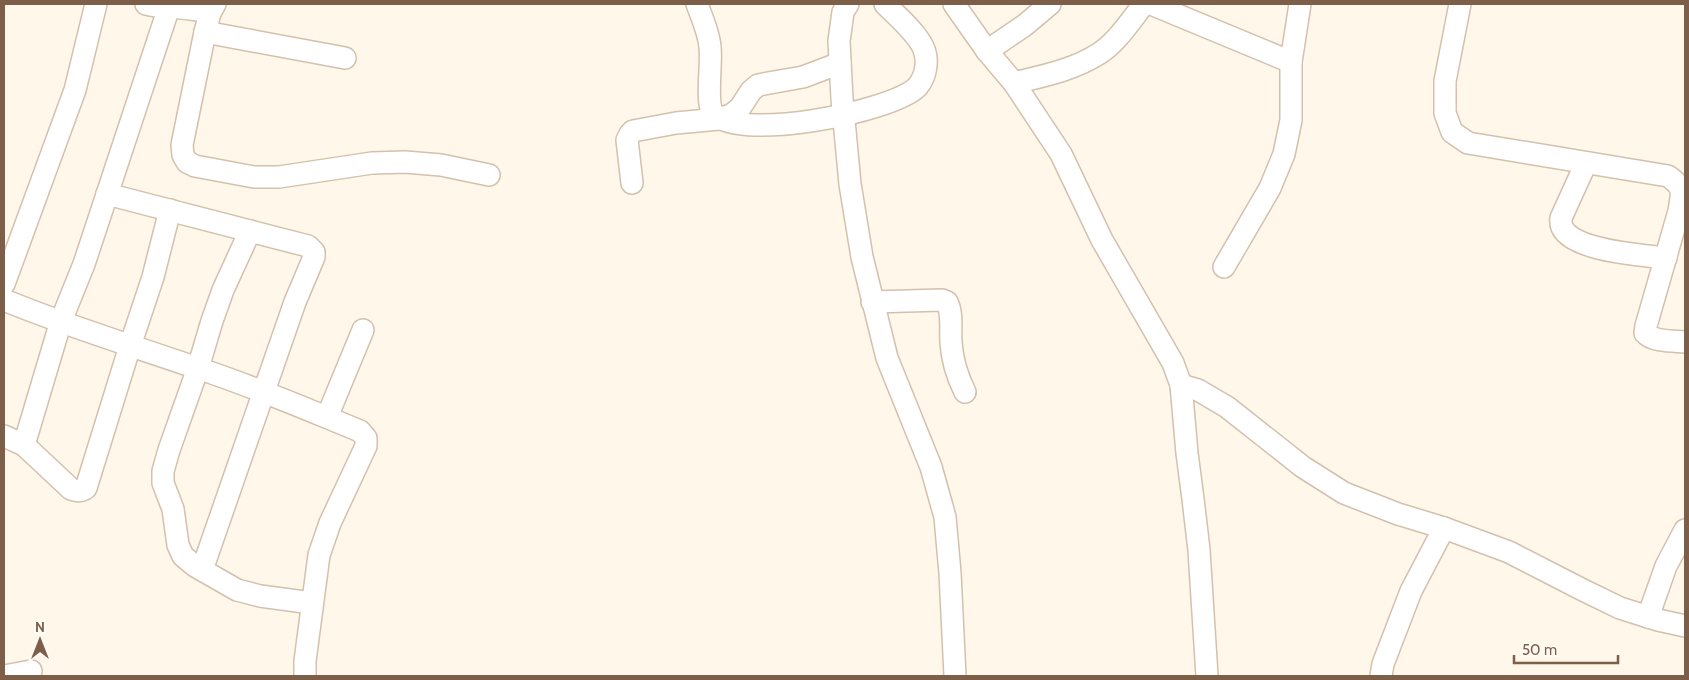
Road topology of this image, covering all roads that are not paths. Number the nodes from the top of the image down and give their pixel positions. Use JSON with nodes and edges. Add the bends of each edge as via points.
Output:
{"nodes":[{"id":1,"x":96,"y":4,"type":"edge"},
{"id":2,"x":146,"y":4,"type":"edge"},
{"id":3,"x":697,"y":4,"type":"edge"},
{"id":4,"x":848,"y":4,"type":"edge"},
{"id":5,"x":886,"y":4,"type":"edge"},
{"id":6,"x":954,"y":4,"type":"edge"},
{"id":7,"x":1050,"y":4,"type":"edge"},
{"id":8,"x":1144,"y":4,"type":"edge"},
{"id":9,"x":1151,"y":4,"type":"edge"},
{"id":10,"x":1300,"y":4,"type":"edge"},
{"id":11,"x":1460,"y":4,"type":"edge"},
{"id":12,"x":170,"y":5,"type":"edge"},
{"id":13,"x":210,"y":16,"type":"edge"},
{"id":14,"x":987,"y":51,"type":"junction"},
{"id":15,"x":345,"y":58,"type":"dead end"},
{"id":16,"x":1291,"y":62,"type":"junction"},
{"id":17,"x":840,"y":63,"type":"junction"},
{"id":18,"x":1014,"y":83,"type":"junction"},
{"id":19,"x":844,"y":115,"type":"junction"},
{"id":20,"x":719,"y":119,"type":"junction"},
{"id":21,"x":1586,"y":163,"type":"junction"},
{"id":22,"x":489,"y":175,"type":"dead end"},
{"id":23,"x":632,"y":183,"type":"dead end"},
{"id":24,"x":107,"y":194,"type":"junction"},
{"id":25,"x":170,"y":210,"type":"junction"},
{"id":26,"x":250,"y":231,"type":"junction"},
{"id":27,"x":1666,"y":258,"type":"junction"},
{"id":28,"x":1224,"y":267,"type":"dead end"},
{"id":29,"x":4,"y":284,"type":"edge"},
{"id":30,"x":4,"y":300,"type":"edge"},
{"id":31,"x":872,"y":302,"type":"junction"},
{"id":32,"x":61,"y":321,"type":"junction"},
{"id":33,"x":363,"y":330,"type":"dead end"},
{"id":34,"x":1685,"y":342,"type":"edge"},
{"id":35,"x":130,"y":346,"type":"junction"},
{"id":36,"x":198,"y":368,"type":"junction"},
{"id":37,"x":1181,"y":385,"type":"junction"},
{"id":38,"x":264,"y":392,"type":"junction"},
{"id":39,"x":965,"y":392,"type":"dead end"},
{"id":40,"x":327,"y":417,"type":"junction"},
{"id":41,"x":4,"y":436,"type":"edge"},
{"id":42,"x":24,"y":445,"type":"junction"},
{"id":43,"x":1444,"y":528,"type":"junction"},
{"id":44,"x":1685,"y":530,"type":"edge"},
{"id":45,"x":202,"y":570,"type":"junction"},
{"id":46,"x":312,"y":603,"type":"junction"},
{"id":47,"x":1648,"y":617,"type":"junction"},
{"id":48,"x":1685,"y":626,"type":"edge"},
{"id":49,"x":30,"y":670,"type":"dead end"},
{"id":50,"x":4,"y":676,"type":"edge"},
{"id":51,"x":305,"y":676,"type":"edge"},
{"id":52,"x":955,"y":676,"type":"edge"},
{"id":53,"x":1207,"y":676,"type":"edge"},
{"id":54,"x":1381,"y":676,"type":"edge"}],
"edges":[{"from":1,"to":29,"type":"street","via":[[75,90]]},
{"from":2,"to":12,"type":"street"},
{"from":3,"to":20,"type":"street","via":[[710,46],[710,102],[712,112]]},
{"from":4,"to":17,"type":"street","via":[[843,12],[839,41]]},
{"from":5,"to":19,"type":"street","via":[[923,47],[925,76],[917,87],[902,97]]},
{"from":6,"to":14,"type":"street"},
{"from":7,"to":14,"type":"street"},
{"from":8,"to":18,"type":"street","via":[[1101,52],[1069,69]]},
{"from":9,"to":16,"type":"street"},
{"from":10,"to":16,"type":"street"},
{"from":11,"to":21,"type":"street","via":[[1445,81],[1445,113],[1452,132],[1468,143]]},
{"from":12,"to":13,"type":"street"},
{"from":12,"to":24,"type":"street"},
{"from":13,"to":15,"type":"street"},
{"from":13,"to":22,"type":"street","via":[[182,145],[183,155],[194,166],[254,177],[279,177],[372,163],[405,162],[441,165]]},
{"from":14,"to":18,"type":"street"},
{"from":16,"to":28,"type":"street","via":[[1291,120],[1284,154],[1270,188]]},
{"from":17,"to":19,"type":"street"},
{"from":17,"to":20,"type":"street","via":[[803,77],[758,85],[740,108]]},
{"from":18,"to":37,"type":"street","via":[[1062,154],[1102,240],[1160,338]]},
{"from":19,"to":20,"type":"street","via":[[762,126]]},
{"from":19,"to":31,"type":"street","via":[[850,184]]},
{"from":20,"to":23,"type":"street","via":[[633,130],[628,140]]},
{"from":21,"to":27,"type":"street","via":[[1668,176],[1679,184],[1682,194]]},
{"from":21,"to":27,"type":"street","via":[[1561,218],[1562,228],[1590,246],[1611,252]]},
{"from":24,"to":25,"type":"street"},
{"from":24,"to":32,"type":"street"},
{"from":25,"to":26,"type":"street"},
{"from":25,"to":35,"type":"street","via":[[153,277]]},
{"from":26,"to":36,"type":"street","via":[[212,321]]},
{"from":26,"to":38,"type":"street","via":[[308,246],[314,252]]},
{"from":27,"to":34,"type":"street","via":[[1645,333],[1648,337]]},
{"from":30,"to":32,"type":"street"},
{"from":31,"to":39,"type":"street","via":[[947,302],[953,362]]},
{"from":31,"to":52,"type":"street","via":[[887,358],[931,467],[945,517]]},
{"from":32,"to":35,"type":"street"},
{"from":32,"to":42,"type":"street"},
{"from":33,"to":40,"type":"street"},
{"from":35,"to":36,"type":"street"},
{"from":35,"to":42,"type":"street","via":[[86,488],[77,492],[71,489]]},
{"from":36,"to":38,"type":"street"},
{"from":36,"to":45,"type":"street","via":[[169,450],[163,482],[173,509],[178,545],[183,556]]},
{"from":37,"to":43,"type":"street","via":[[1198,390],[1227,407],[1303,467],[1344,493]]},
{"from":37,"to":53,"type":"street","via":[[1199,550]]},
{"from":38,"to":40,"type":"street"},
{"from":38,"to":45,"type":"street"},
{"from":40,"to":46,"type":"street","via":[[360,431],[366,438],[366,446],[330,523],[319,555]]},
{"from":41,"to":42,"type":"street"},
{"from":43,"to":47,"type":"street","via":[[1509,552],[1620,608]]},
{"from":43,"to":54,"type":"street","via":[[1411,591]]},
{"from":44,"to":47,"type":"street","via":[[1666,566]]},
{"from":45,"to":46,"type":"street","via":[[237,590]]},
{"from":46,"to":51,"type":"street"},
{"from":47,"to":48,"type":"street"},
{"from":49,"to":50,"type":"street"}]}
